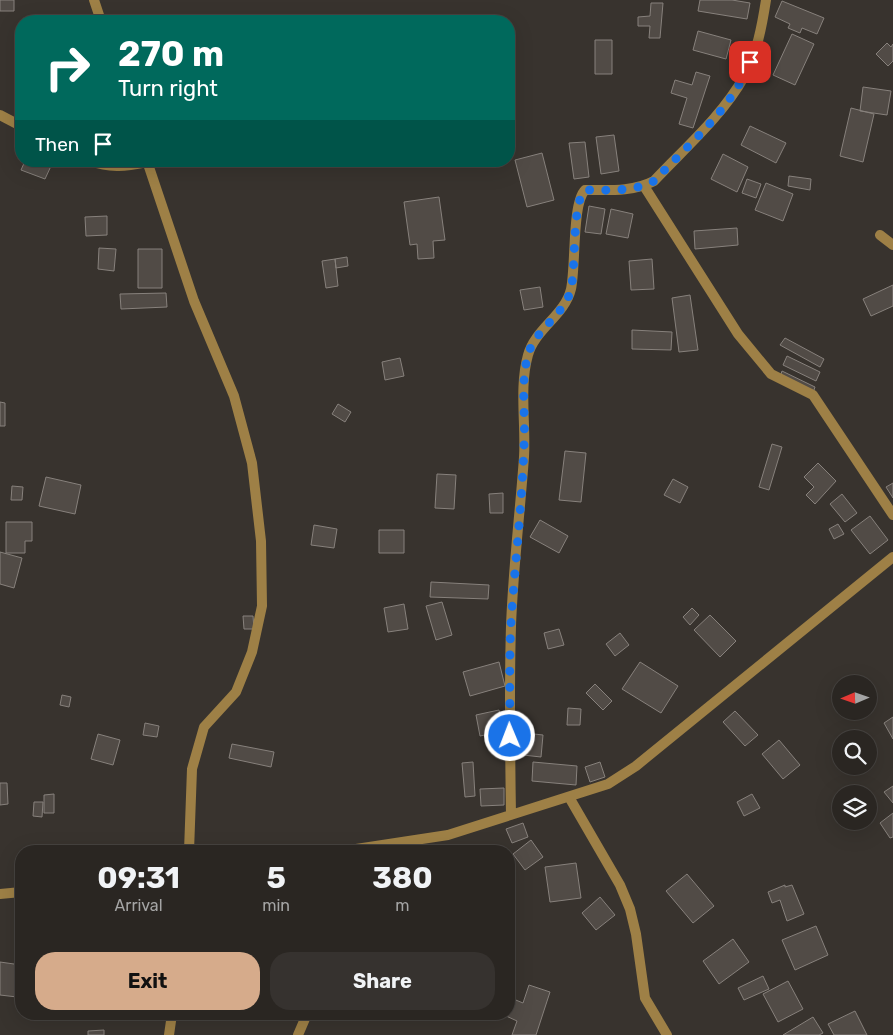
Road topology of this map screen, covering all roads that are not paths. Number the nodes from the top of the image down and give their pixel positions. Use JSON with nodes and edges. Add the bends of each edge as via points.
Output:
{"nodes":[{"id":1,"x":94,"y":0,"type":"edge"},
{"id":2,"x":766,"y":0,"type":"edge"},
{"id":3,"x":99,"y":15,"type":"edge"},
{"id":4,"x":0,"y":115,"type":"edge"},
{"id":5,"x":15,"y":123,"type":"edge"},
{"id":6,"x":149,"y":167,"type":"edge"},
{"id":7,"x":644,"y":186,"type":"junction"},
{"id":8,"x":880,"y":235,"type":"dead end"},
{"id":9,"x":893,"y":245,"type":"edge"},
{"id":10,"x":893,"y":515,"type":"edge"},
{"id":11,"x":893,"y":557,"type":"edge"},
{"id":12,"x":569,"y":797,"type":"junction"},
{"id":13,"x":511,"y":815,"type":"junction"},
{"id":14,"x":413,"y":841,"type":"junction"},
{"id":15,"x":189,"y":845,"type":"edge"},
{"id":16,"x":385,"y":845,"type":"edge"},
{"id":17,"x":411,"y":845,"type":"edge"},
{"id":18,"x":15,"y":893,"type":"edge"},
{"id":19,"x":0,"y":894,"type":"edge"},
{"id":20,"x":171,"y":1020,"type":"edge"},
{"id":21,"x":304,"y":1020,"type":"edge"},
{"id":22,"x":169,"y":1035,"type":"edge"},
{"id":23,"x":298,"y":1035,"type":"edge"},
{"id":24,"x":667,"y":1035,"type":"edge"}],
"edges":[{"from":1,"to":3,"type":"street"},
{"from":2,"to":7,"type":"street","via":[[760,36],[745,76],[726,104],[654,181]]},
{"from":4,"to":5,"type":"street"},
{"from":6,"to":15,"type":"street","via":[[194,301],[234,396],[252,463],[261,541],[262,606],[252,652],[236,692],[204,728],[192,769]]},
{"from":7,"to":10,"type":"street","via":[[750,349],[771,374],[812,395]]},
{"from":7,"to":13,"type":"street","via":[[585,190],[580,195],[576,206],[575,260],[570,292],[536,336],[528,355],[511,624]]},
{"from":8,"to":9,"type":"street"},
{"from":11,"to":12,"type":"street","via":[[636,766],[608,784]]},
{"from":12,"to":13,"type":"street"},
{"from":12,"to":24,"type":"street","via":[[620,884],[634,926],[645,998]]},
{"from":13,"to":14,"type":"street","via":[[448,835]]},
{"from":14,"to":16,"type":"street"},
{"from":14,"to":17,"type":"street"},
{"from":18,"to":19,"type":"street"},
{"from":20,"to":22,"type":"street"},
{"from":21,"to":23,"type":"street"}]}
